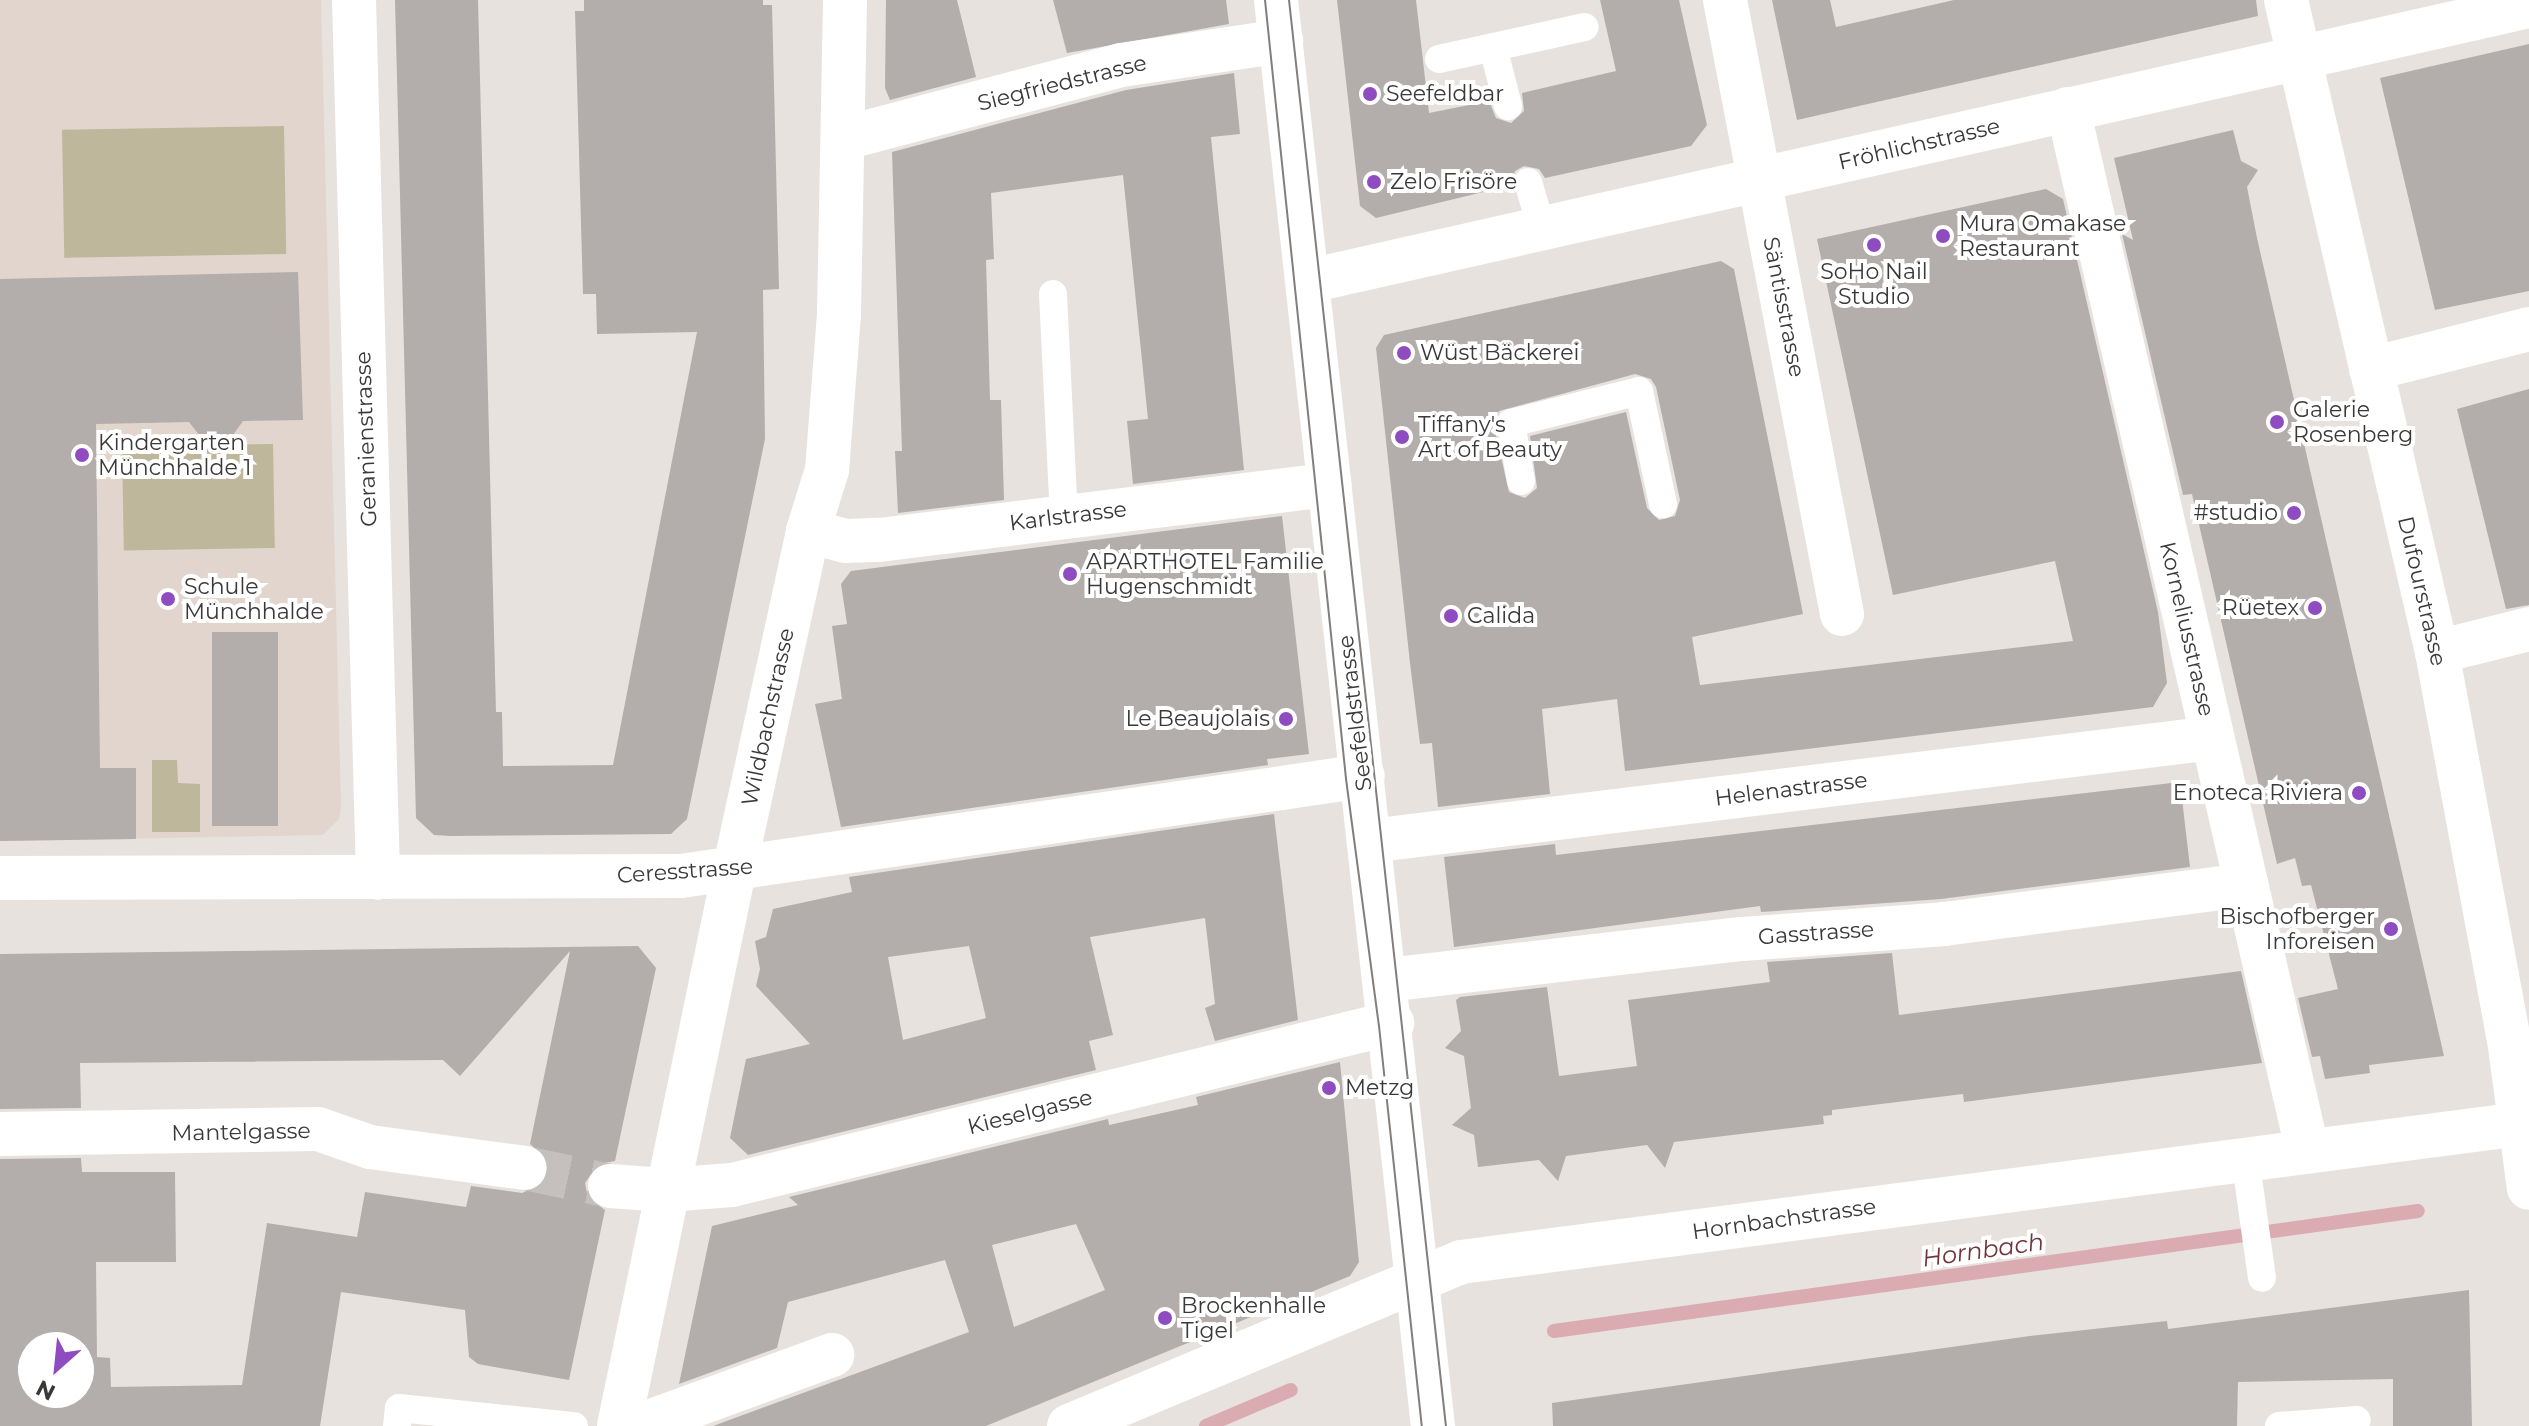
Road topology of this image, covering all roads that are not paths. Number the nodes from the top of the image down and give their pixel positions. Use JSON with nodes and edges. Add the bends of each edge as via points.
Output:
{"nodes":[{"id":1,"x":354,"y":0,"type":"edge"},
{"id":2,"x":845,"y":0,"type":"edge"},
{"id":3,"x":1725,"y":0,"type":"edge"},
{"id":4,"x":2286,"y":0,"type":"edge"},
{"id":5,"x":2529,"y":2,"type":"edge"},
{"id":6,"x":1278,"y":20,"type":"edge"},
{"id":7,"x":1585,"y":27,"type":"dead end"},
{"id":8,"x":1493,"y":47,"type":"junction"},
{"id":9,"x":2299,"y":57,"type":"junction"},
{"id":10,"x":1439,"y":59,"type":"dead end"},
{"id":11,"x":1508,"y":106,"type":"dead end"},
{"id":12,"x":2068,"y":109,"type":"junction"},
{"id":13,"x":845,"y":138,"type":"junction"},
{"id":14,"x":1761,"y":181,"type":"junction"},
{"id":15,"x":1528,"y":182,"type":"dead end"},
{"id":16,"x":1542,"y":229,"type":"junction"},
{"id":17,"x":1309,"y":281,"type":"junction"},
{"id":18,"x":1053,"y":294,"type":"dead end"},
{"id":19,"x":2529,"y":329,"type":"edge"},
{"id":20,"x":2371,"y":369,"type":"junction"},
{"id":21,"x":1521,"y":481,"type":"dead end"},
{"id":22,"x":1330,"y":485,"type":"junction"},
{"id":23,"x":1663,"y":504,"type":"dead end"},
{"id":24,"x":1064,"y":516,"type":"junction"},
{"id":25,"x":808,"y":531,"type":"junction"},
{"id":26,"x":1842,"y":614,"type":"dead end"},
{"id":27,"x":2529,"y":629,"type":"edge"},
{"id":28,"x":2437,"y":652,"type":"junction"},
{"id":29,"x":2212,"y":738,"type":"junction"},
{"id":30,"x":1363,"y":776,"type":"junction"},
{"id":31,"x":1370,"y":841,"type":"junction"},
{"id":32,"x":734,"y":871,"type":"junction"},
{"id":33,"x":0,"y":878,"type":"edge"},
{"id":34,"x":378,"y":878,"type":"junction"},
{"id":35,"x":2246,"y":885,"type":"junction"},
{"id":36,"x":1387,"y":980,"type":"junction"},
{"id":37,"x":1392,"y":1023,"type":"junction"},
{"id":38,"x":2525,"y":1123,"type":"edge"},
{"id":39,"x":0,"y":1134,"type":"edge"},
{"id":40,"x":2307,"y":1148,"type":"junction"},
{"id":41,"x":2245,"y":1157,"type":"junction"},
{"id":42,"x":525,"y":1168,"type":"tunnel mouth"},
{"id":43,"x":610,"y":1186,"type":"tunnel mouth"},
{"id":44,"x":2529,"y":1188,"type":"edge"},
{"id":45,"x":666,"y":1190,"type":"junction"},
{"id":46,"x":2260,"y":1266,"type":"dead end"},
{"id":47,"x":1418,"y":1278,"type":"junction"},
{"id":48,"x":832,"y":1355,"type":"dead end"},
{"id":49,"x":2357,"y":1420,"type":"dead end"},
{"id":50,"x":397,"y":1426,"type":"edge"},
{"id":51,"x":574,"y":1426,"type":"edge"},
{"id":52,"x":619,"y":1426,"type":"edge"},
{"id":53,"x":638,"y":1426,"type":"edge"},
{"id":54,"x":1069,"y":1426,"type":"edge"},
{"id":55,"x":1433,"y":1426,"type":"edge"},
{"id":56,"x":2279,"y":1426,"type":"edge"}],
"edges":[{"from":1,"to":34,"type":"street","name":"Geranienstrasse"},
{"from":2,"to":13,"type":"street","name":"Wildbachstrasse"},
{"from":3,"to":14,"type":"street","name":"Säntisstrasse"},
{"from":4,"to":9,"type":"street","name":"Dufourstrasse"},
{"from":5,"to":9,"type":"street","name":"Fröhlichstrasse"},
{"from":6,"to":13,"type":"street","name":"Siegfriedstrasse"},
{"from":6,"to":17,"type":"street","name":"Seefeldstrasse"},
{"from":7,"to":8,"type":"lane"},
{"from":8,"to":10,"type":"lane"},
{"from":8,"to":11,"type":"lane"},
{"from":9,"to":12,"type":"street","name":"Fröhlichstrasse"},
{"from":9,"to":20,"type":"street","name":"Dufourstrasse"},
{"from":12,"to":14,"type":"street","name":"Fröhlichstrasse"},
{"from":12,"to":29,"type":"street","name":"Korneliusstrasse"},
{"from":13,"to":25,"type":"street","name":"Wildbachstrasse","via":[[829,456]]},
{"from":14,"to":16,"type":"street","name":"Fröhlichstrasse"},
{"from":14,"to":26,"type":"street","name":"Säntisstrasse"},
{"from":15,"to":16,"type":"lane"},
{"from":16,"to":17,"type":"street","name":"Fröhlichstrasse"},
{"from":17,"to":22,"type":"street","name":"Seefeldstrasse"},
{"from":18,"to":24,"type":"lane"},
{"from":19,"to":20,"type":"street"},
{"from":20,"to":28,"type":"street","name":"Dufourstrasse"},
{"from":21,"to":23,"type":"lane","via":[[1511,423],[1639,391]]},
{"from":22,"to":24,"type":"street","name":"Karlstrasse"},
{"from":22,"to":30,"type":"street","name":"Seefeldstrasse"},
{"from":24,"to":25,"type":"street","name":"Karlstrasse","via":[[879,540],[846,541]]},
{"from":25,"to":32,"type":"street","name":"Wildbachstrasse"},
{"from":27,"to":28,"type":"street"},
{"from":28,"to":38,"type":"street","name":"Dufourstrasse"},
{"from":29,"to":31,"type":"street","name":"Helenastrasse"},
{"from":29,"to":35,"type":"street","name":"Korneliusstrasse"},
{"from":30,"to":31,"type":"street","name":"Seefeldstrasse"},
{"from":30,"to":32,"type":"street","name":"Ceresstrasse"},
{"from":31,"to":36,"type":"street","name":"Seefeldstrasse"},
{"from":32,"to":34,"type":"street","name":"Ceresstrasse"},
{"from":32,"to":45,"type":"street","name":"Wildbachstrasse"},
{"from":33,"to":34,"type":"street","name":"Ceresstrasse"},
{"from":35,"to":36,"type":"street","name":"Gasstrasse","via":[[1944,924],[1742,939]]},
{"from":35,"to":40,"type":"street","name":"Korneliusstrasse"},
{"from":36,"to":37,"type":"street","name":"Seefeldstrasse"},
{"from":37,"to":45,"type":"street","name":"Kieselgasse","via":[[732,1185]]},
{"from":37,"to":47,"type":"street","name":"Seefeldstrasse"},
{"from":38,"to":40,"type":"street","name":"Hornbachstrasse"},
{"from":38,"to":44,"type":"street","name":"Dufourstrasse"},
{"from":39,"to":42,"type":"street","name":"Mantelgasse","via":[[318,1129],[370,1147]]},
{"from":40,"to":41,"type":"street","name":"Hornbachstrasse"},
{"from":41,"to":46,"type":"lane"},
{"from":41,"to":47,"type":"street","name":"Hornbachstrasse","via":[[1461,1262]]},
{"from":43,"to":45,"type":"street"},
{"from":45,"to":52,"type":"street","name":"Wildbachstrasse"},
{"from":47,"to":54,"type":"street","name":"Hornbachstrasse"},
{"from":47,"to":55,"type":"street","name":"Seefeldstrasse"},
{"from":48,"to":53,"type":"street"},
{"from":49,"to":56,"type":"lane"},
{"from":50,"to":51,"type":"lane","via":[[399,1408]]}]}
